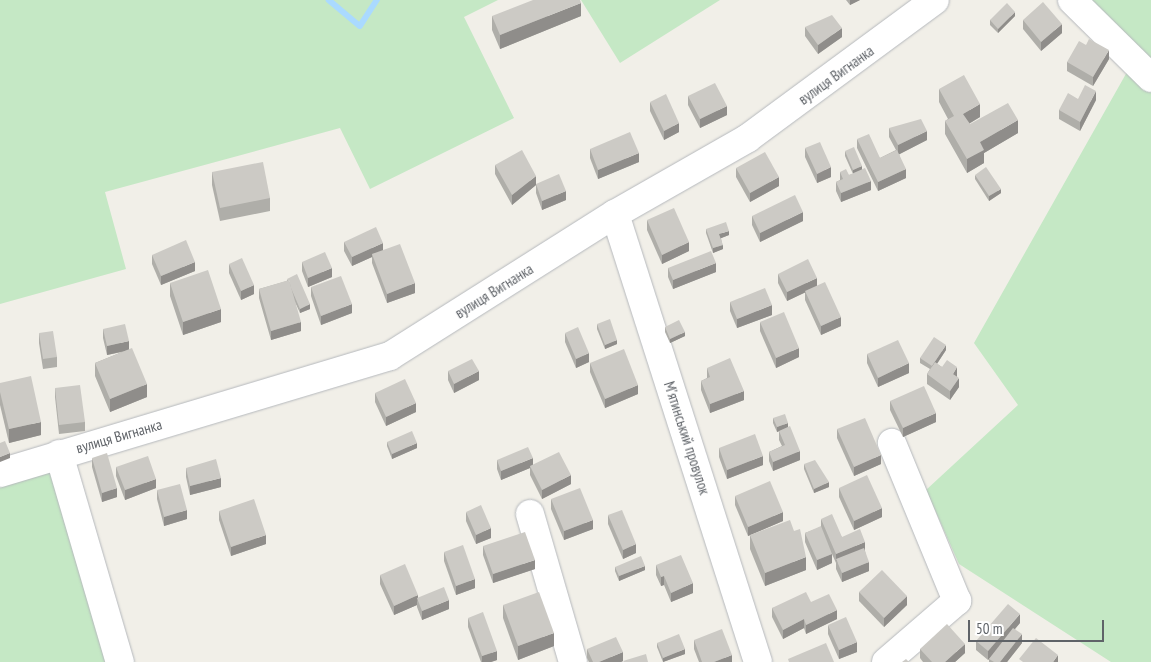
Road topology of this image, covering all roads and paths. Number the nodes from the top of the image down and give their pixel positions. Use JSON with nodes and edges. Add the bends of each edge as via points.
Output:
{"nodes":[{"id":1,"x":935,"y":0,"type":"edge"},
{"id":2,"x":1072,"y":0,"type":"edge"},
{"id":3,"x":1151,"y":78,"type":"edge"},
{"id":4,"x":615,"y":214,"type":"junction"},
{"id":5,"x":892,"y":443,"type":"dead end"},
{"id":6,"x":59,"y":454,"type":"junction"},
{"id":7,"x":0,"y":473,"type":"edge"},
{"id":8,"x":530,"y":514,"type":"dead end"},
{"id":9,"x":120,"y":662,"type":"edge"},
{"id":10,"x":573,"y":662,"type":"edge"},
{"id":11,"x":758,"y":662,"type":"edge"},
{"id":12,"x":886,"y":662,"type":"edge"}],
"edges":[{"from":1,"to":4,"type":"street","name":"вулиця Вигнанка","via":[[748,138]]},
{"from":2,"to":3,"type":"street"},
{"from":4,"to":6,"type":"street","name":"вулиця Вигнанка","via":[[390,356]]},
{"from":4,"to":11,"type":"street","name":"Мʼятинський провулок"},
{"from":5,"to":12,"type":"street","via":[[957,601]]},
{"from":6,"to":7,"type":"street","name":"вулиця Вигнанка"},
{"from":6,"to":9,"type":"street"},
{"from":8,"to":10,"type":"street"}]}
